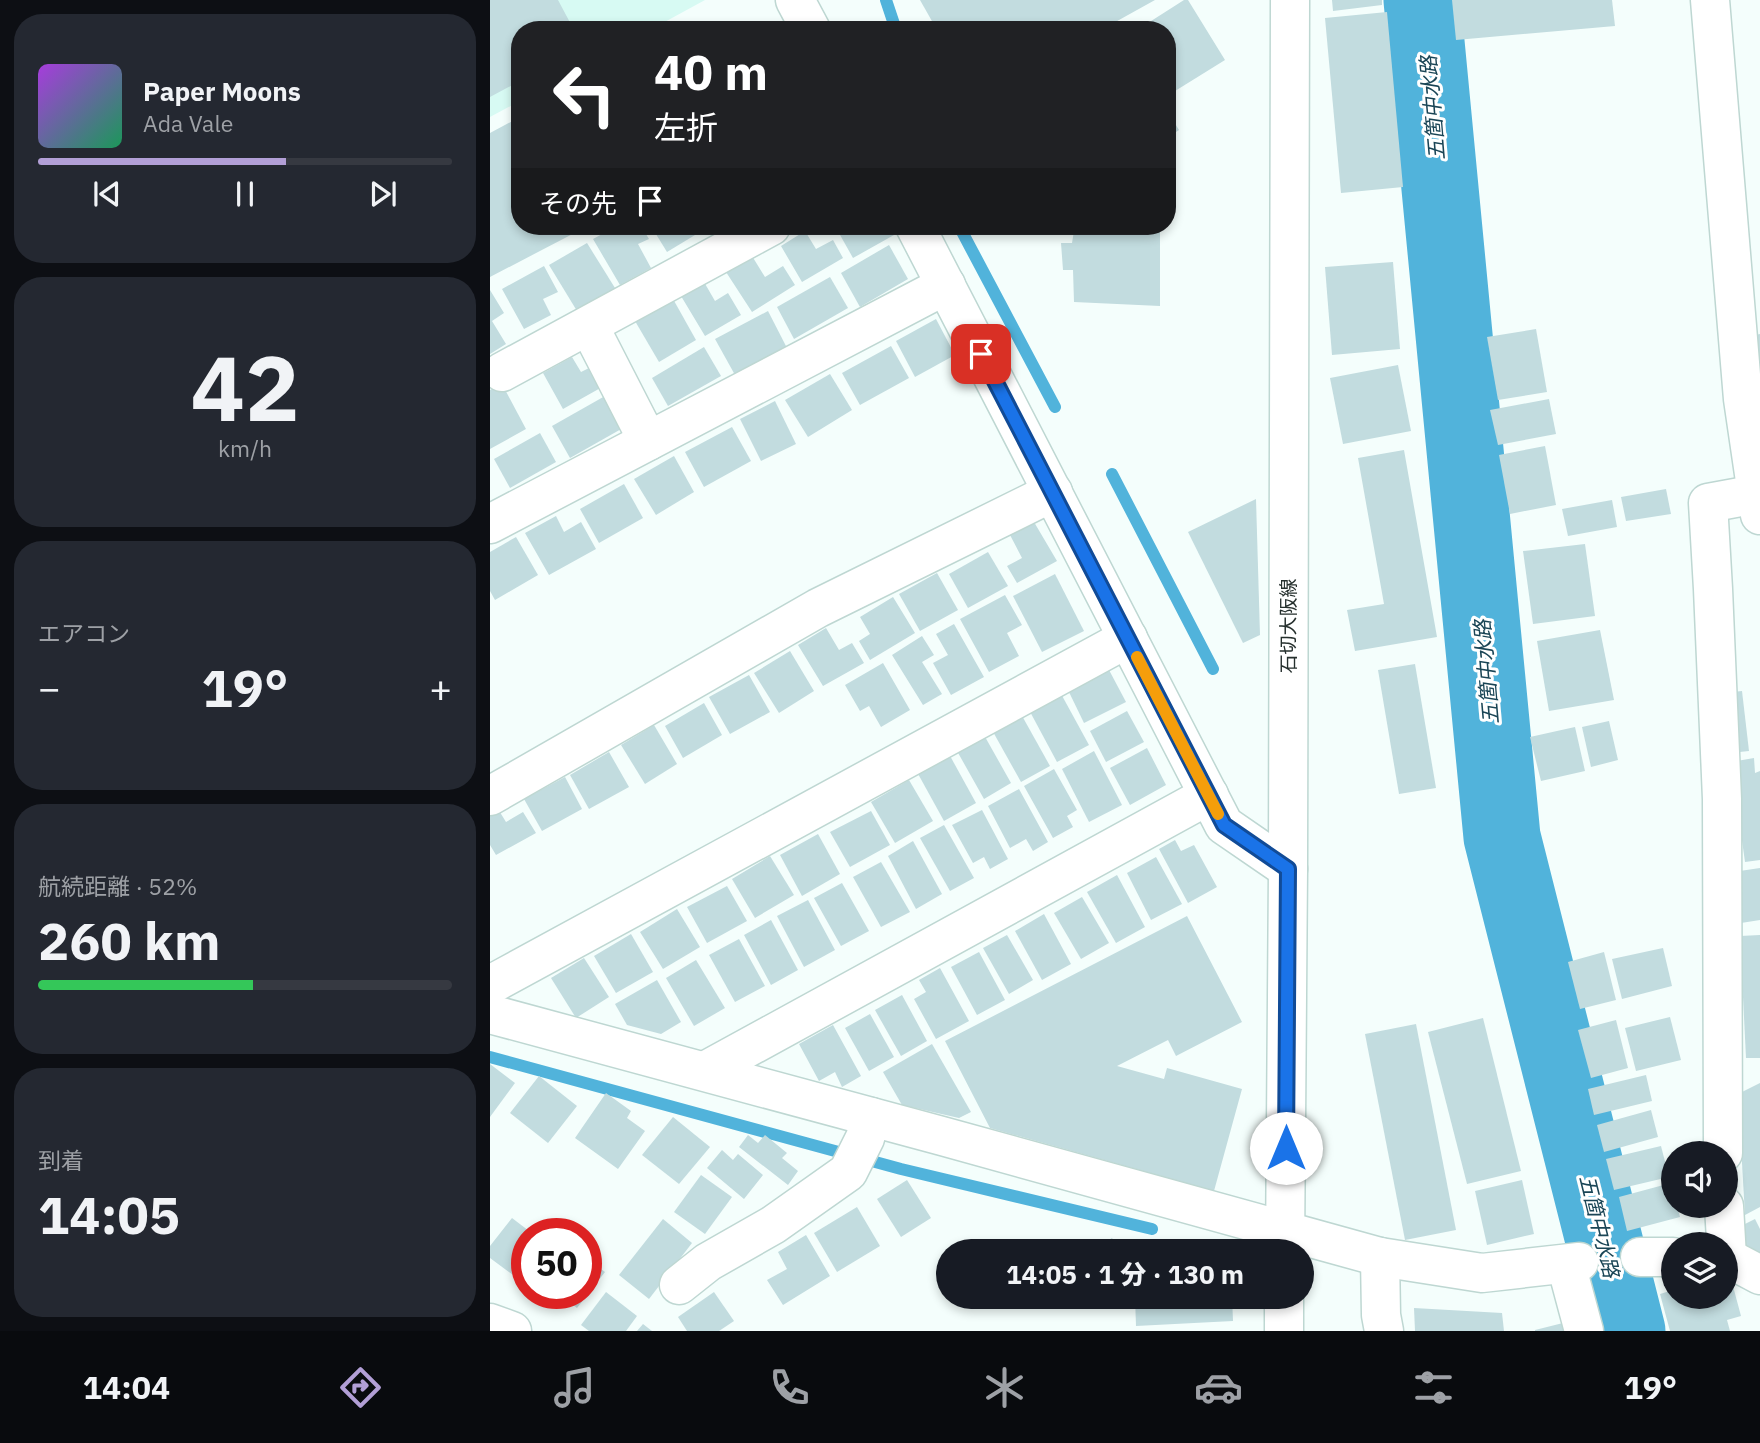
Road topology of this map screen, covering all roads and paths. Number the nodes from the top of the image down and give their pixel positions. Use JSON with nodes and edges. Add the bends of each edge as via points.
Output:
{"nodes":[{"id":1,"x":795,"y":0,"type":"edge"},
{"id":2,"x":1290,"y":0,"type":"edge"},
{"id":3,"x":1710,"y":0,"type":"edge"},
{"id":4,"x":806,"y":21,"type":"edge"},
{"id":5,"x":755,"y":235,"type":"edge"},
{"id":6,"x":920,"y":235,"type":"edge"},
{"id":7,"x":946,"y":285,"type":"junction"},
{"id":8,"x":589,"y":326,"type":"junction"},
{"id":9,"x":502,"y":372,"type":"dead end"},
{"id":10,"x":1753,"y":410,"type":"edge"},
{"id":11,"x":648,"y":441,"type":"junction"},
{"id":12,"x":1053,"y":492,"type":"junction"},
{"id":13,"x":1758,"y":505,"type":"edge"},
{"id":14,"x":490,"y":524,"type":"edge"},
{"id":15,"x":1128,"y":638,"type":"junction"},
{"id":16,"x":1209,"y":795,"type":"junction"},
{"id":17,"x":490,"y":796,"type":"edge"},
{"id":18,"x":1288,"y":869,"type":"junction"},
{"id":19,"x":490,"y":985,"type":"edge"},
{"id":20,"x":490,"y":1014,"type":"edge"},
{"id":21,"x":705,"y":1071,"type":"junction"},
{"id":22,"x":868,"y":1127,"type":"junction"},
{"id":23,"x":1723,"y":1141,"type":"edge"},
{"id":24,"x":1278,"y":1239,"type":"edge"},
{"id":25,"x":1285,"y":1239,"type":"edge"},
{"id":26,"x":1314,"y":1246,"type":"edge"},
{"id":27,"x":1380,"y":1257,"type":"junction"},
{"id":28,"x":679,"y":1285,"type":"dead end"},
{"id":29,"x":1284,"y":1309,"type":"edge"},
{"id":30,"x":490,"y":1323,"type":"edge"},
{"id":31,"x":512,"y":1331,"type":"edge"},
{"id":32,"x":1284,"y":1331,"type":"edge"},
{"id":33,"x":1384,"y":1331,"type":"edge"},
{"id":34,"x":1584,"y":1331,"type":"edge"}],
"edges":[{"from":1,"to":4,"type":"street"},
{"from":2,"to":18,"type":"street","name":"石切大阪線"},
{"from":3,"to":10,"type":"street"},
{"from":5,"to":8,"type":"street"},
{"from":6,"to":7,"type":"street"},
{"from":7,"to":11,"type":"street"},
{"from":7,"to":12,"type":"street"},
{"from":8,"to":9,"type":"street"},
{"from":8,"to":11,"type":"street"},
{"from":10,"to":13,"type":"street"},
{"from":11,"to":14,"type":"street"},
{"from":12,"to":15,"type":"street"},
{"from":12,"to":17,"type":"street","via":[[818,608]]},
{"from":13,"to":23,"type":"street","via":[[1708,503],[1722,799]]},
{"from":15,"to":16,"type":"street"},
{"from":15,"to":19,"type":"street"},
{"from":16,"to":18,"type":"street","via":[[1224,825]]},
{"from":16,"to":21,"type":"street"},
{"from":18,"to":25,"type":"street","name":"石切大阪線"},
{"from":20,"to":21,"type":"street"},
{"from":21,"to":22,"type":"street"},
{"from":22,"to":24,"type":"street"},
{"from":22,"to":28,"type":"street","via":[[848,1172]]},
{"from":26,"to":27,"type":"street"},
{"from":27,"to":33,"type":"street"},
{"from":27,"to":34,"type":"street","via":[[1482,1273],[1572,1263]]},
{"from":29,"to":32,"type":"street"},
{"from":30,"to":31,"type":"street"}]}
